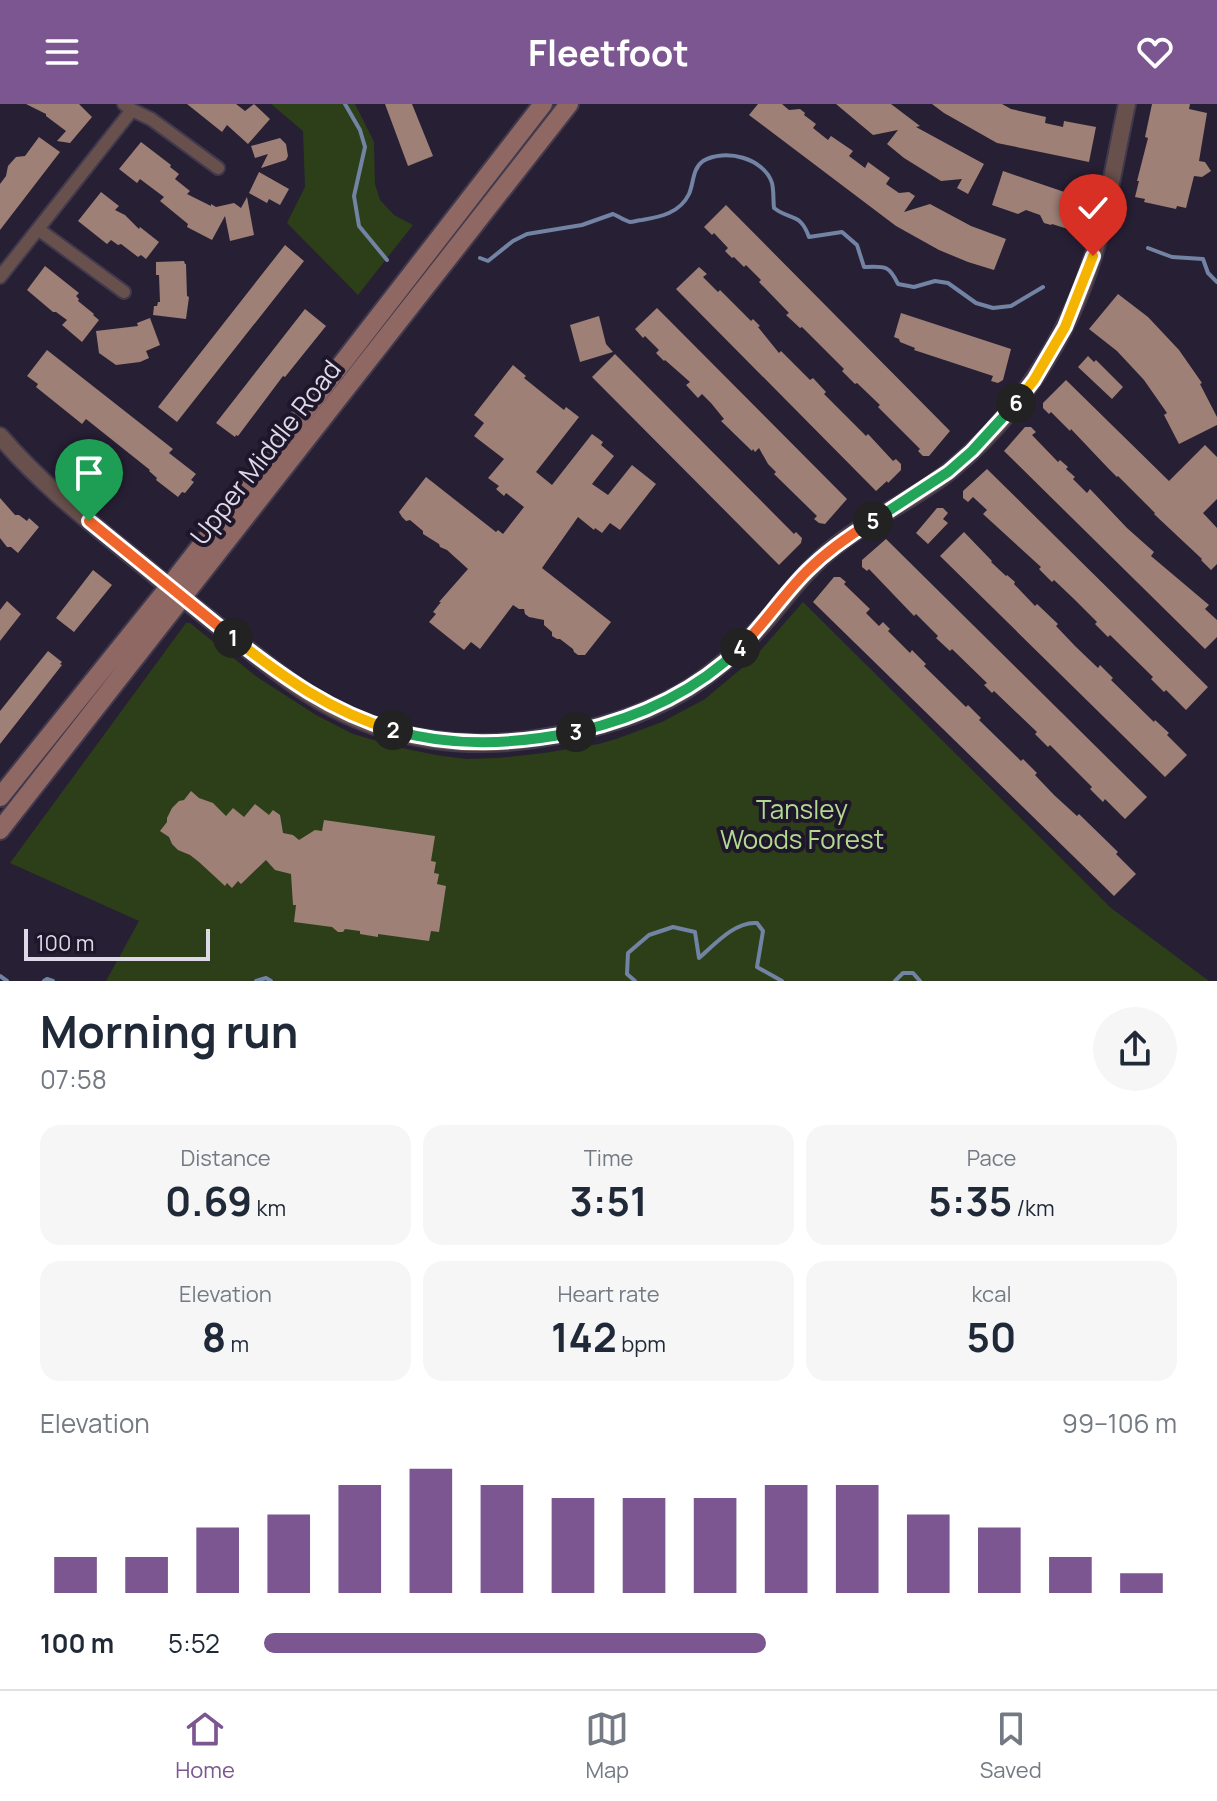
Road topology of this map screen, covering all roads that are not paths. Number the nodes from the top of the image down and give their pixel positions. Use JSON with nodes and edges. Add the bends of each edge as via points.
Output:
{"nodes":[{"id":1,"x":543,"y":104,"type":"edge"},
{"id":2,"x":569,"y":104,"type":"edge"},
{"id":3,"x":1127,"y":104,"type":"edge"},
{"id":4,"x":128,"y":107,"type":"edge"},
{"id":5,"x":218,"y":168,"type":"dead end"},
{"id":6,"x":38,"y":229,"type":"junction"},
{"id":7,"x":0,"y":277,"type":"edge"},
{"id":8,"x":124,"y":292,"type":"dead end"},
{"id":9,"x":0,"y":436,"type":"edge"},
{"id":10,"x":176,"y":593,"type":"junction"},
{"id":11,"x":0,"y":797,"type":"edge"},
{"id":12,"x":0,"y":830,"type":"edge"}],
"edges":[{"from":1,"to":10,"type":"main road","name":"Upper Middle Road"},
{"from":2,"to":10,"type":"main road","name":"Upper Middle Road"},
{"from":3,"to":10,"type":"street","via":[[1093,256],[1069,318],[1034,380],[962,460],[829,551],[731,656],[680,693],[630,718],[538,739],[475,743],[416,737],[320,701]]},
{"from":4,"to":5,"type":"street"},
{"from":4,"to":6,"type":"street"},
{"from":6,"to":7,"type":"street"},
{"from":6,"to":8,"type":"street"},
{"from":9,"to":10,"type":"street","via":[[54,492]]},
{"from":10,"to":11,"type":"main road","name":"Upper Middle Road"},
{"from":10,"to":12,"type":"main road","name":"Upper Middle Road"}]}
